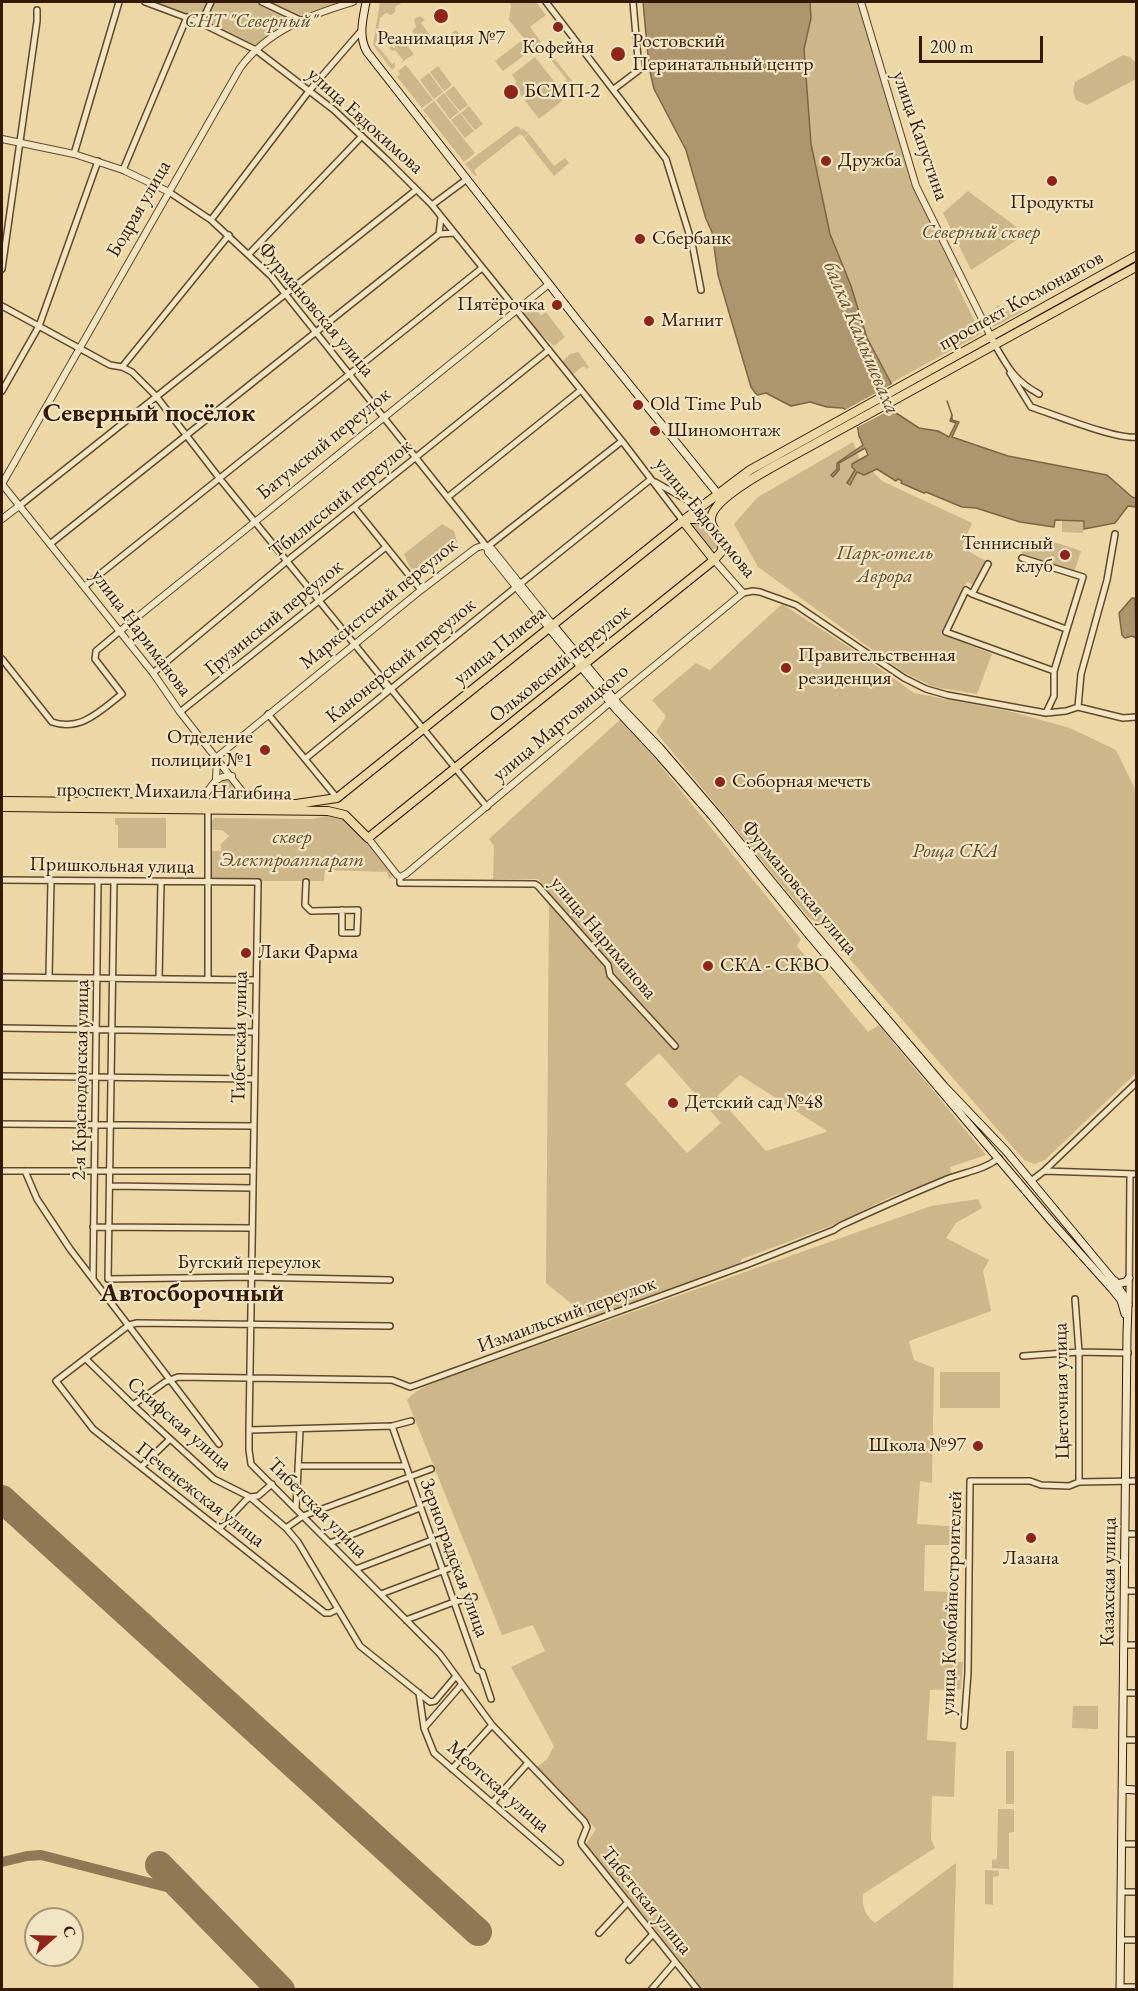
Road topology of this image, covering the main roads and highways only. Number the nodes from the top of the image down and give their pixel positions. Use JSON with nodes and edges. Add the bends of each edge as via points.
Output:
{"nodes":[{"id":1,"x":366,"y":2,"type":"edge"},
{"id":2,"x":1137,"y":256,"type":"edge"},
{"id":3,"x":1137,"y":267,"type":"edge"},
{"id":4,"x":720,"y":498,"type":"junction"},
{"id":5,"x":684,"y":520,"type":"junction"},
{"id":6,"x":712,"y":526,"type":"junction"},
{"id":7,"x":714,"y":560,"type":"junction"},
{"id":8,"x":551,"y":626,"type":"junction"},
{"id":9,"x":583,"y":666,"type":"junction"},
{"id":10,"x":337,"y":798,"type":"joint"},
{"id":11,"x":2,"y":801,"type":"edge"},
{"id":12,"x":2,"y":807,"type":"edge"},
{"id":13,"x":215,"y":807,"type":"junction"},
{"id":14,"x":345,"y":815,"type":"joint"},
{"id":15,"x":942,"y":1088,"type":"junction"},
{"id":16,"x":1006,"y":1152,"type":"junction"},
{"id":17,"x":999,"y":1158,"type":"junction"},
{"id":18,"x":1060,"y":1216,"type":"junction"},
{"id":19,"x":1052,"y":1222,"type":"junction"},
{"id":20,"x":1129,"y":1278,"type":"road end"},
{"id":21,"x":1115,"y":1282,"type":"junction"},
{"id":22,"x":1127,"y":1334,"type":"junction"},
{"id":23,"x":1122,"y":1790,"type":"junction"},
{"id":24,"x":1137,"y":1790,"type":"edge"},
{"id":25,"x":1120,"y":1988,"type":"edge"}],
"edges":[{"from":1,"to":4,"type":"main road","name":"улица Евдокимова","via":[[361,31],[367,52]]},
{"from":2,"to":4,"type":"main road","name":"проспект Космонавтов","via":[[750,470]]},
{"from":3,"to":4,"type":"main road","name":"проспект Космонавтов"},
{"from":4,"to":5,"type":"main road"},
{"from":4,"to":6,"type":"main road","via":[[712,513]]},
{"from":5,"to":6,"type":"main road","via":[[700,519]]},
{"from":5,"to":7,"type":"main road","name":"улица Евдокимова"},
{"from":5,"to":8,"type":"main road","name":"улица Плиева"},
{"from":6,"to":7,"type":"main road","via":[[723,544]]},
{"from":7,"to":9,"type":"main road","name":"Ольховский переулок"},
{"from":8,"to":9,"type":"main road","name":"Фурмановская улица"},
{"from":8,"to":10,"type":"main road","name":"улица Плиева"},
{"from":9,"to":14,"type":"main road","name":"Ольховский переулок","via":[[368,838]]},
{"from":9,"to":15,"type":"main road","name":"Фурмановская улица","via":[[720,818]]},
{"from":10,"to":13,"type":"main road","name":"проспект Михаила Нагибина","via":[[303,804],[235,803]]},
{"from":11,"to":13,"type":"main road","name":"проспект Михаила Нагибина","via":[[198,802]]},
{"from":12,"to":13,"type":"main road","name":"проспект Михаила Нагибина"},
{"from":13,"to":14,"type":"main road","name":"проспект Михаила Нагибина"},
{"from":15,"to":16,"type":"main road"},
{"from":15,"to":17,"type":"main road"},
{"from":16,"to":17,"type":"main road"},
{"from":16,"to":18,"type":"main road"},
{"from":17,"to":19,"type":"main road"},
{"from":18,"to":19,"type":"main road"},
{"from":18,"to":21,"type":"main road"},
{"from":19,"to":22,"type":"main road","via":[[1121,1300]]},
{"from":20,"to":21,"type":"main road","via":[[1126,1282]]},
{"from":21,"to":22,"type":"main road","name":"Казахская улица","via":[[1129,1310]]},
{"from":22,"to":23,"type":"main road","name":"Казахская улица"},
{"from":23,"to":24,"type":"main road"},
{"from":23,"to":25,"type":"main road","name":"Казахская улица"}]}
